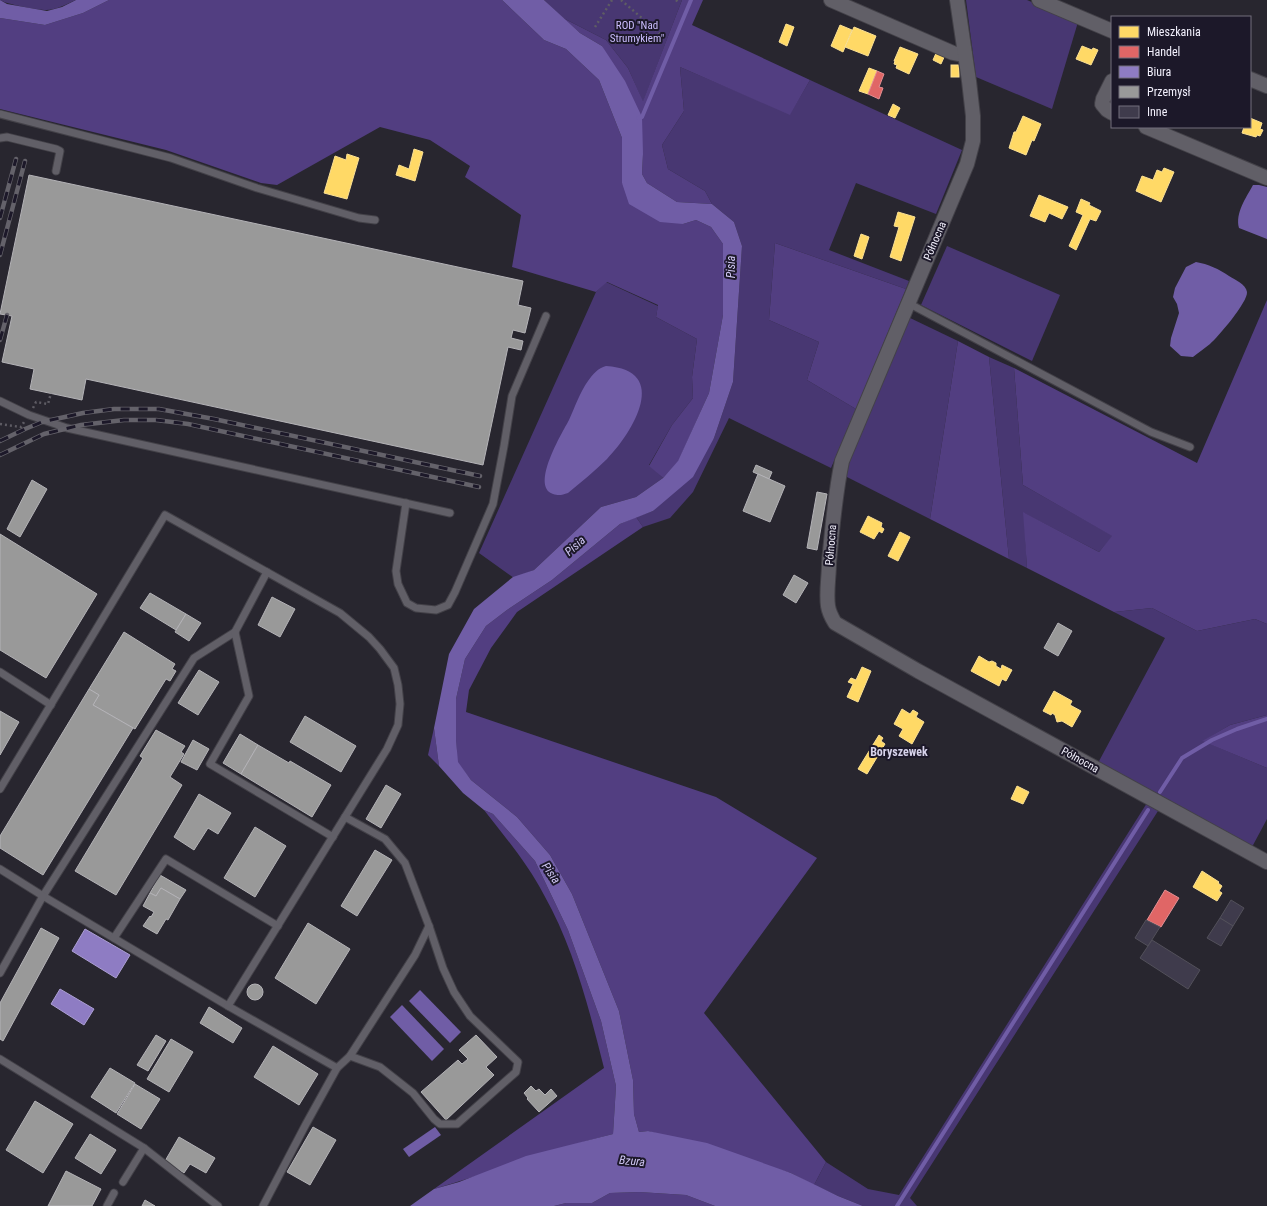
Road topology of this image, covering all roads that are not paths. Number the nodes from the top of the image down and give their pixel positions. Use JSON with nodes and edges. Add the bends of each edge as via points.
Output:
{"nodes":[{"id":1,"x":831,"y":0,"type":"edge"},
{"id":2,"x":957,"y":0,"type":"edge"},
{"id":3,"x":1039,"y":0,"type":"edge"},
{"id":4,"x":1111,"y":30,"type":"edge"},
{"id":5,"x":965,"y":54,"type":"junction"},
{"id":6,"x":1251,"y":79,"type":"edge"},
{"id":7,"x":1111,"y":83,"type":"edge"},
{"id":8,"x":1267,"y":86,"type":"edge"},
{"id":9,"x":1111,"y":112,"type":"edge"},
{"id":10,"x":0,"y":114,"type":"edge"},
{"id":11,"x":1148,"y":128,"type":"edge"},
{"id":12,"x":0,"y":138,"type":"edge"},
{"id":13,"x":56,"y":171,"type":"dead end"},
{"id":14,"x":1267,"y":178,"type":"edge"},
{"id":15,"x":375,"y":220,"type":"dead end"},
{"id":16,"x":908,"y":304,"type":"junction"},
{"id":17,"x":546,"y":316,"type":"dead end"},
{"id":18,"x":0,"y":400,"type":"edge"},
{"id":19,"x":1190,"y":447,"type":"dead end"},
{"id":20,"x":406,"y":503,"type":"junction"},
{"id":21,"x":450,"y":513,"type":"dead end"},
{"id":22,"x":266,"y":572,"type":"junction"},
{"id":23,"x":235,"y":632,"type":"junction"},
{"id":24,"x":0,"y":672,"type":"edge"},
{"id":25,"x":51,"y":704,"type":"junction"},
{"id":26,"x":2,"y":781,"type":"edge"},
{"id":27,"x":0,"y":789,"type":"edge"},
{"id":28,"x":345,"y":817,"type":"junction"},
{"id":29,"x":333,"y":837,"type":"junction"},
{"id":30,"x":1267,"y":862,"type":"edge"},
{"id":31,"x":0,"y":869,"type":"edge"},
{"id":32,"x":43,"y":896,"type":"junction"},
{"id":33,"x":278,"y":926,"type":"junction"},
{"id":34,"x":429,"y":926,"type":"junction"},
{"id":35,"x":114,"y":938,"type":"junction"},
{"id":36,"x":0,"y":973,"type":"edge"},
{"id":37,"x":228,"y":1006,"type":"junction"},
{"id":38,"x":350,"y":1056,"type":"junction"},
{"id":39,"x":0,"y":1059,"type":"edge"},
{"id":40,"x":337,"y":1068,"type":"junction"},
{"id":41,"x":144,"y":1148,"type":"junction"},
{"id":42,"x":123,"y":1182,"type":"dead end"},
{"id":43,"x":114,"y":1193,"type":"dead end"},
{"id":44,"x":107,"y":1206,"type":"edge"},
{"id":45,"x":218,"y":1206,"type":"edge"},
{"id":46,"x":263,"y":1206,"type":"edge"}],
"edges":[{"from":1,"to":5,"type":"street","via":[[953,52]]},
{"from":2,"to":5,"type":"street","name":"Północna"},
{"from":3,"to":4,"type":"street"},
{"from":5,"to":16,"type":"street","name":"Północna","via":[[974,141],[967,164]]},
{"from":6,"to":8,"type":"street"},
{"from":7,"to":9,"type":"street","via":[[1102,104]]},
{"from":10,"to":15,"type":"lane","via":[[171,158],[257,188],[359,218]]},
{"from":11,"to":14,"type":"street"},
{"from":12,"to":13,"type":"lane","via":[[7,137],[60,151]]},
{"from":16,"to":19,"type":"lane","via":[[1151,432]]},
{"from":16,"to":30,"type":"street","name":"Północna","via":[[842,461],[837,483],[827,595],[828,607],[835,623]]},
{"from":17,"to":20,"type":"lane","via":[[512,396],[494,497],[487,520],[448,605],[436,610],[416,608],[406,603],[398,584],[396,571]]},
{"from":18,"to":20,"type":"lane","via":[[29,415],[67,428]]},
{"from":20,"to":21,"type":"lane"},
{"from":22,"to":23,"type":"lane"},
{"from":22,"to":25,"type":"lane","via":[[165,515]]},
{"from":22,"to":28,"type":"lane","via":[[340,613],[380,649],[394,668],[400,704],[398,725],[387,749]]},
{"from":23,"to":29,"type":"lane","via":[[249,696],[210,764]]},
{"from":23,"to":32,"type":"lane","via":[[194,658]]},
{"from":24,"to":25,"type":"lane"},
{"from":25,"to":26,"type":"lane"},
{"from":26,"to":27,"type":"lane"},
{"from":28,"to":29,"type":"lane"},
{"from":28,"to":34,"type":"lane","via":[[385,839],[405,863]]},
{"from":29,"to":33,"type":"lane"},
{"from":31,"to":32,"type":"lane"},
{"from":32,"to":35,"type":"lane"},
{"from":32,"to":36,"type":"lane"},
{"from":33,"to":35,"type":"lane","via":[[166,859]]},
{"from":33,"to":37,"type":"lane"},
{"from":34,"to":38,"type":"lane","via":[[414,955]]},
{"from":34,"to":38,"type":"lane","via":[[454,992],[470,1016],[518,1062],[516,1072],[457,1124],[440,1124],[413,1093],[380,1067]]},
{"from":35,"to":37,"type":"lane"},
{"from":37,"to":40,"type":"lane"},
{"from":38,"to":40,"type":"lane"},
{"from":39,"to":41,"type":"lane"},
{"from":40,"to":46,"type":"lane"},
{"from":41,"to":42,"type":"lane"},
{"from":41,"to":45,"type":"lane"},
{"from":43,"to":44,"type":"lane"}]}
